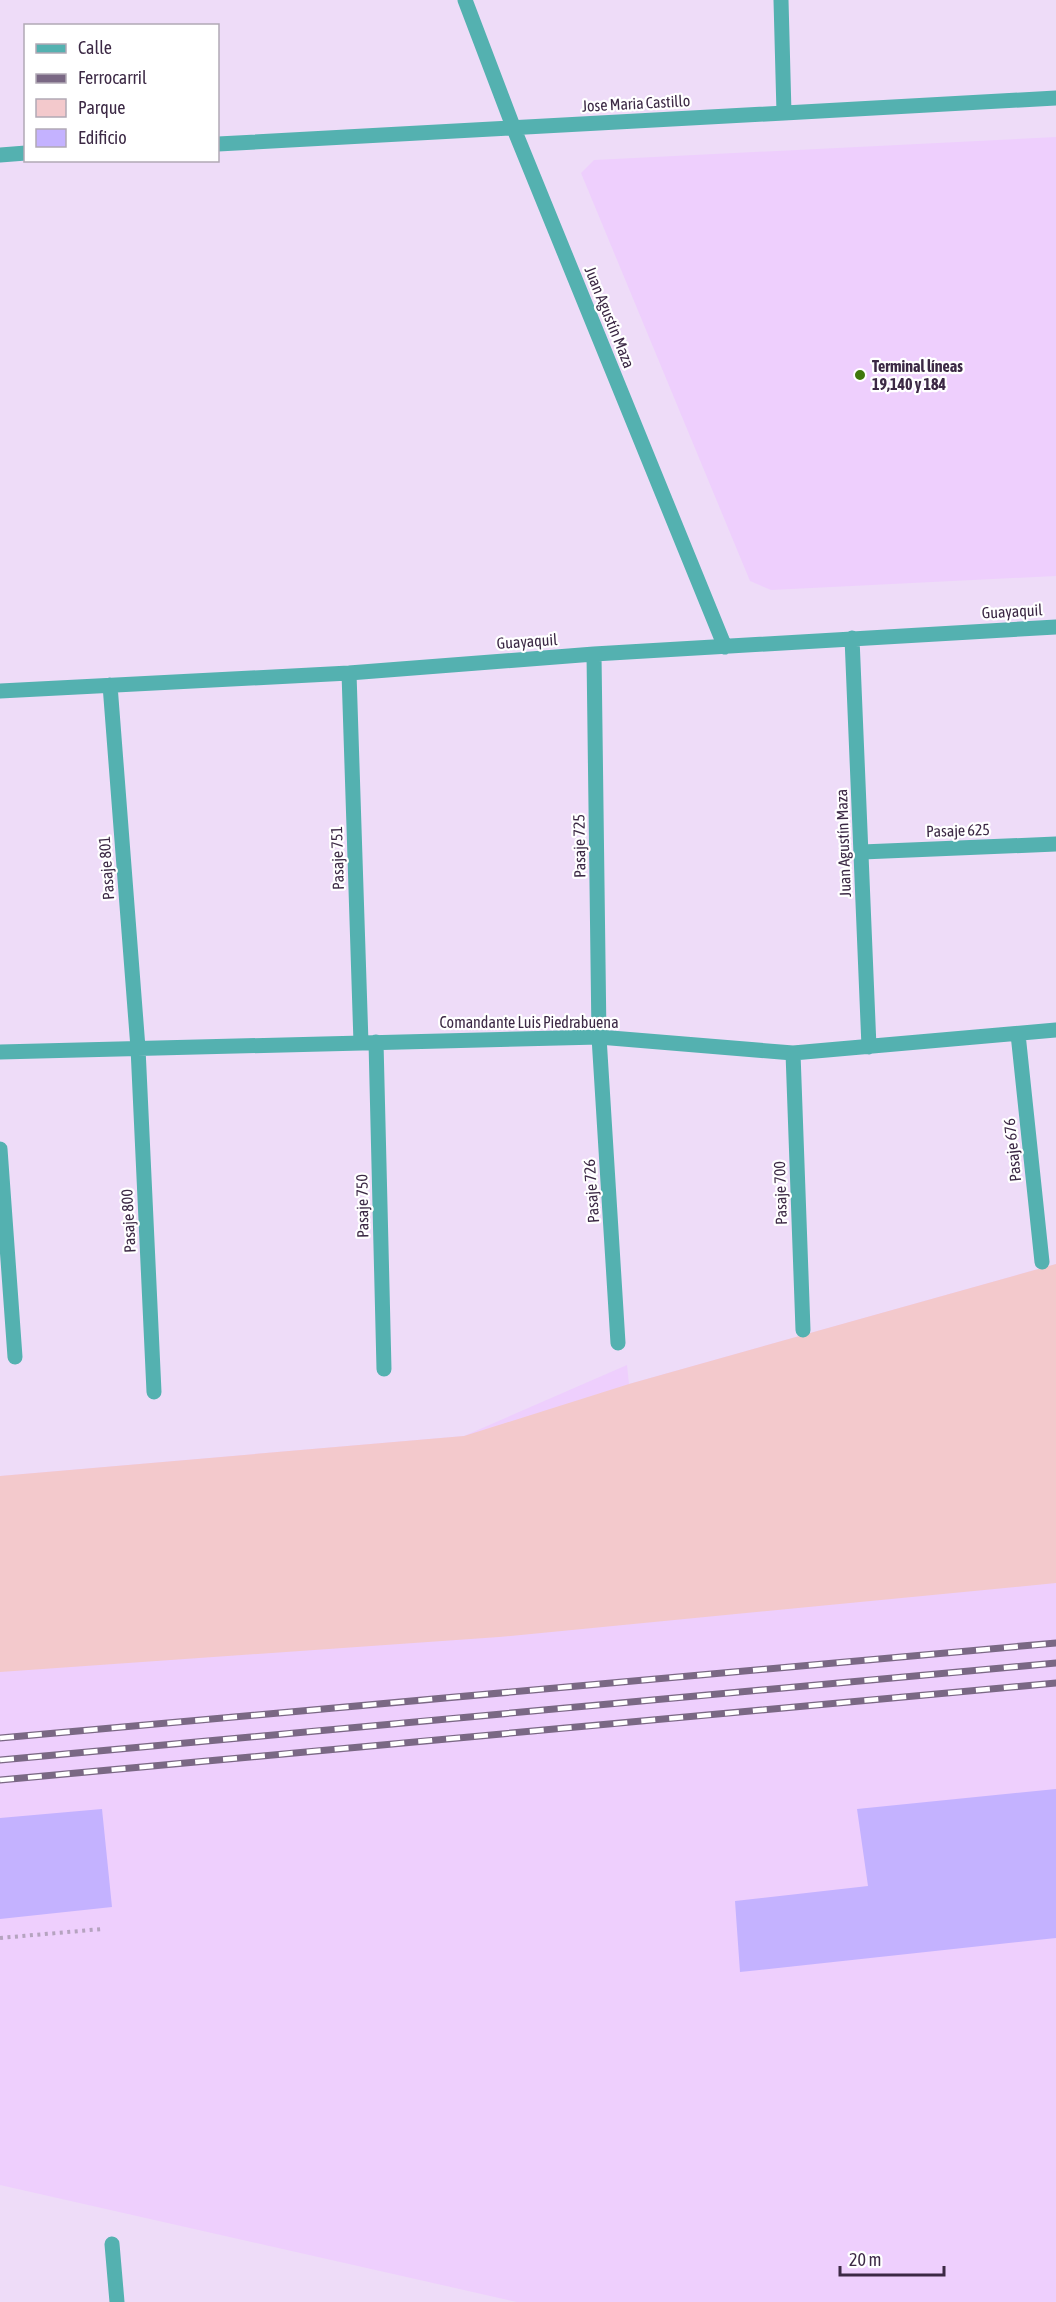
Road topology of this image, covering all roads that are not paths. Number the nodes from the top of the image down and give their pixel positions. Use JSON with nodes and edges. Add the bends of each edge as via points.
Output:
{"nodes":[{"id":1,"x":465,"y":0,"type":"edge"},
{"id":2,"x":781,"y":0,"type":"edge"},
{"id":3,"x":1056,"y":98,"type":"edge"},
{"id":4,"x":784,"y":113,"type":"junction"},
{"id":5,"x":513,"y":129,"type":"junction"},
{"id":6,"x":219,"y":144,"type":"edge"},
{"id":7,"x":24,"y":153,"type":"edge"},
{"id":8,"x":0,"y":155,"type":"edge"},
{"id":9,"x":1056,"y":627,"type":"edge"},
{"id":10,"x":852,"y":638,"type":"junction"},
{"id":11,"x":725,"y":647,"type":"junction"},
{"id":12,"x":594,"y":654,"type":"junction"},
{"id":13,"x":349,"y":673,"type":"junction"},
{"id":14,"x":110,"y":685,"type":"junction"},
{"id":15,"x":0,"y":691,"type":"edge"},
{"id":16,"x":1056,"y":844,"type":"edge"},
{"id":17,"x":862,"y":852,"type":"junction"},
{"id":18,"x":1056,"y":1030,"type":"edge"},
{"id":19,"x":1018,"y":1034,"type":"junction"},
{"id":20,"x":599,"y":1037,"type":"junction"},
{"id":21,"x":369,"y":1042,"type":"junction"},
{"id":22,"x":869,"y":1047,"type":"junction"},
{"id":23,"x":138,"y":1048,"type":"junction"},
{"id":24,"x":0,"y":1052,"type":"edge"},
{"id":25,"x":793,"y":1053,"type":"junction"},
{"id":26,"x":0,"y":1149,"type":"edge"},
{"id":27,"x":1042,"y":1262,"type":"dead end"},
{"id":28,"x":803,"y":1330,"type":"dead end"},
{"id":29,"x":618,"y":1344,"type":"dead end"},
{"id":30,"x":15,"y":1357,"type":"dead end"},
{"id":31,"x":384,"y":1369,"type":"dead end"},
{"id":32,"x":154,"y":1392,"type":"dead end"},
{"id":33,"x":112,"y":2244,"type":"dead end"},
{"id":34,"x":117,"y":2302,"type":"edge"}],
"edges":[{"from":1,"to":5,"type":"street","name":"Juan Agustín Maza"},
{"from":2,"to":4,"type":"street"},
{"from":3,"to":4,"type":"street","name":"Jose Maria Castillo"},
{"from":4,"to":5,"type":"street","name":"Jose Maria Castillo"},
{"from":5,"to":6,"type":"street","name":"Jose Maria Castillo"},
{"from":5,"to":11,"type":"street","name":"Juan Agustín Maza"},
{"from":7,"to":8,"type":"street"},
{"from":9,"to":10,"type":"street","name":"Guayaquil"},
{"from":10,"to":11,"type":"street","name":"Guayaquil"},
{"from":10,"to":17,"type":"street","name":"Juan Agustín Maza"},
{"from":11,"to":12,"type":"street","name":"Guayaquil"},
{"from":12,"to":13,"type":"street","name":"Guayaquil"},
{"from":12,"to":20,"type":"street","name":"Pasaje 725"},
{"from":13,"to":14,"type":"street","name":"Guayaquil"},
{"from":13,"to":21,"type":"street","name":"Pasaje 751"},
{"from":14,"to":15,"type":"street","name":"Guayaquil"},
{"from":14,"to":23,"type":"street","name":"Pasaje 801"},
{"from":16,"to":17,"type":"street","name":"Pasaje 625"},
{"from":17,"to":22,"type":"street","name":"Juan Agustín Maza"},
{"from":18,"to":19,"type":"street","name":"Comandante Luis Piedrabuena"},
{"from":19,"to":22,"type":"street","name":"Comandante Luis Piedrabuena"},
{"from":19,"to":27,"type":"street","name":"Pasaje 676"},
{"from":20,"to":21,"type":"street","name":"Comandante Luis Piedrabuena"},
{"from":20,"to":25,"type":"street","name":"Comandante Luis Piedrabuena"},
{"from":20,"to":29,"type":"street","name":"Pasaje 726"},
{"from":21,"to":23,"type":"street","name":"Comandante Luis Piedrabuena"},
{"from":21,"to":31,"type":"street","name":"Pasaje 750"},
{"from":22,"to":25,"type":"street","name":"Comandante Luis Piedrabuena"},
{"from":23,"to":24,"type":"street","name":"Comandante Luis Piedrabuena"},
{"from":23,"to":32,"type":"street","name":"Pasaje 800"},
{"from":25,"to":28,"type":"street","name":"Pasaje 700"},
{"from":26,"to":30,"type":"street"},
{"from":33,"to":34,"type":"street"}]}
